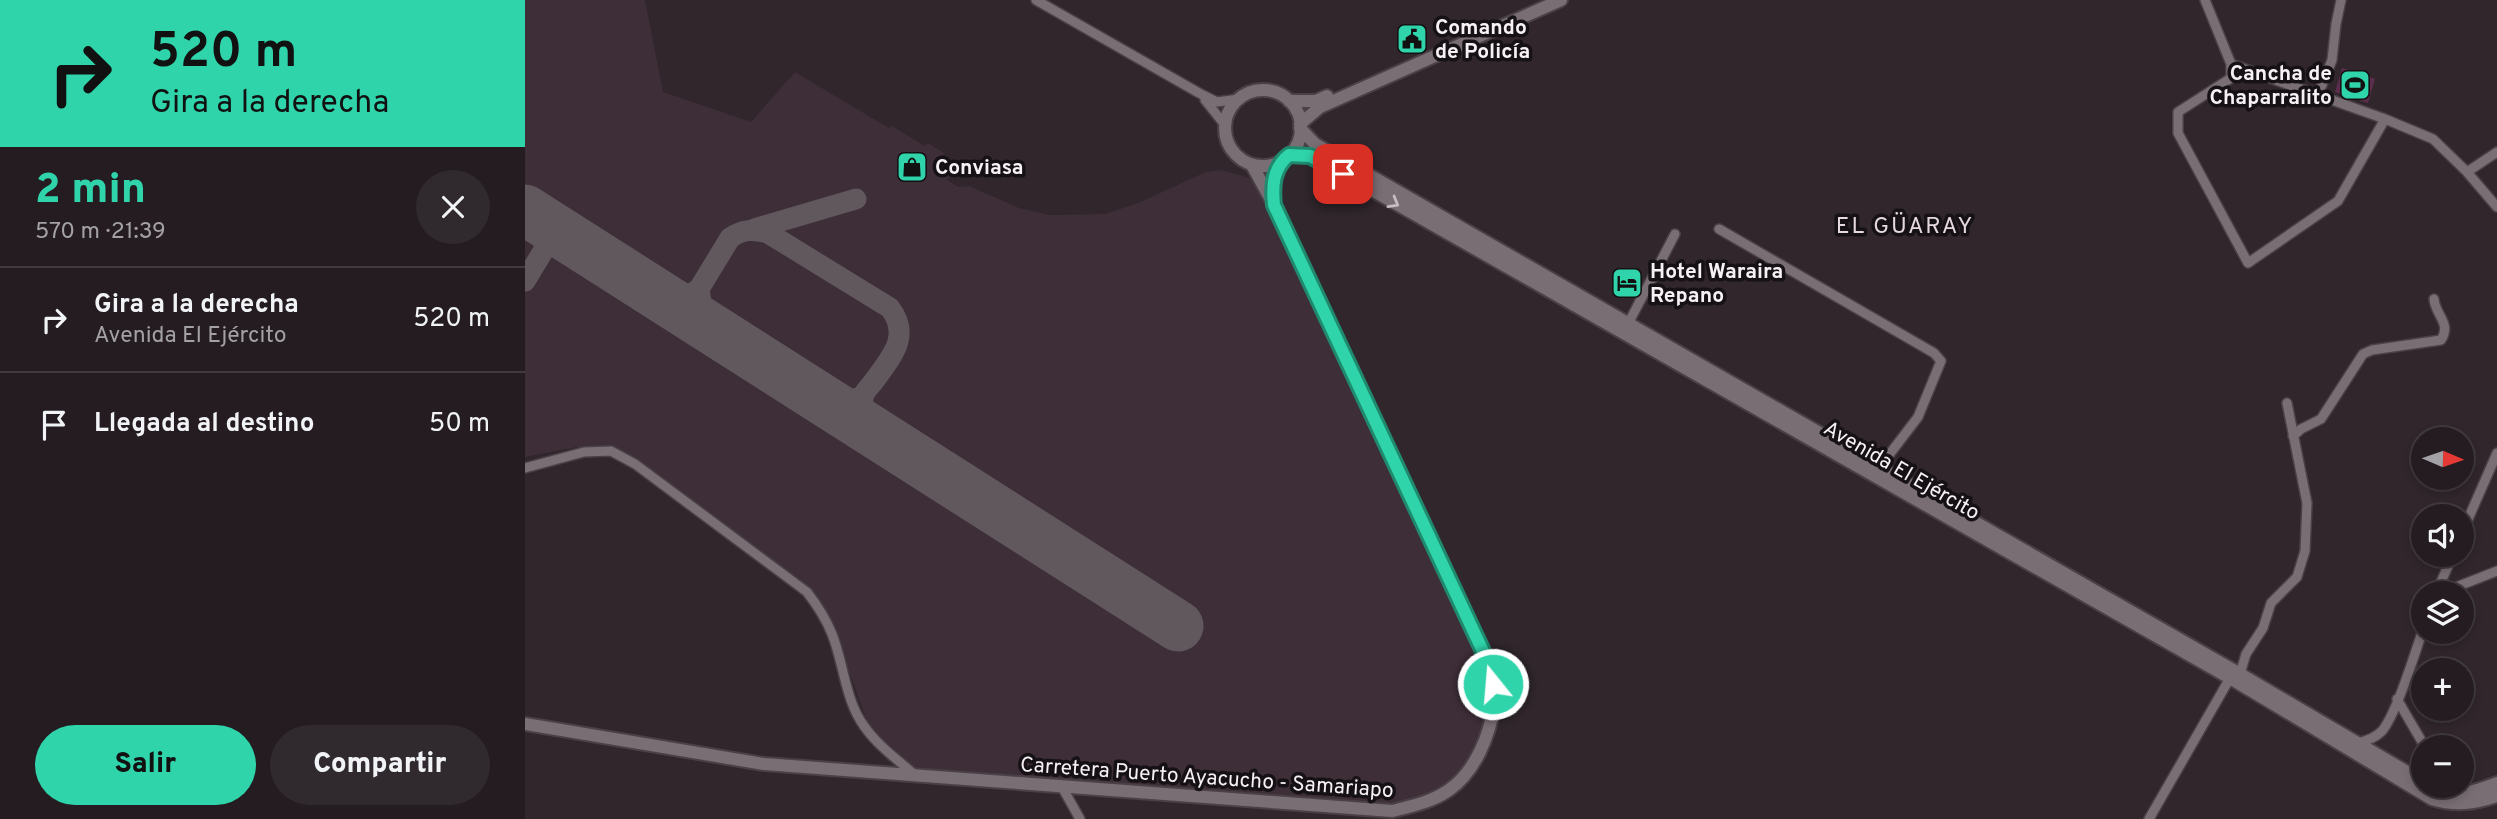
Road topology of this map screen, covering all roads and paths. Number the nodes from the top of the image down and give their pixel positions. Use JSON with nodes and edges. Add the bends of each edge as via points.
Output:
{"nodes":[{"id":1,"x":1036,"y":0,"type":"edge"},
{"id":2,"x":1542,"y":0,"type":"edge"},
{"id":3,"x":1561,"y":0,"type":"edge"},
{"id":4,"x":2206,"y":0,"type":"edge"},
{"id":5,"x":2341,"y":0,"type":"edge"},
{"id":6,"x":2231,"y":64,"type":"junction"},
{"id":7,"x":1199,"y":93,"type":"junction"},
{"id":8,"x":2318,"y":96,"type":"junction"},
{"id":9,"x":1239,"y":99,"type":"junction"},
{"id":10,"x":1289,"y":101,"type":"junction"},
{"id":11,"x":2385,"y":119,"type":"junction"},
{"id":12,"x":1225,"y":125,"type":"junction"},
{"id":13,"x":1300,"y":126,"type":"junction"},
{"id":14,"x":2497,"y":152,"type":"edge"},
{"id":15,"x":1285,"y":158,"type":"junction"},
{"id":16,"x":1252,"y":165,"type":"junction"},
{"id":17,"x":2467,"y":172,"type":"junction"},
{"id":18,"x":1274,"y":205,"type":"junction"},
{"id":19,"x":2497,"y":207,"type":"edge"},
{"id":20,"x":1719,"y":229,"type":"dead end"},
{"id":21,"x":1675,"y":234,"type":"dead end"},
{"id":22,"x":2434,"y":299,"type":"dead end"},
{"id":23,"x":1628,"y":324,"type":"junction"},
{"id":24,"x":2287,"y":403,"type":"dead end"},
{"id":25,"x":2293,"y":436,"type":"junction"},
{"id":26,"x":2497,"y":453,"type":"edge"},
{"id":27,"x":525,"y":468,"type":"edge"},
{"id":28,"x":1879,"y":468,"type":"junction"},
{"id":29,"x":2474,"y":506,"type":"edge"},
{"id":30,"x":2497,"y":571,"type":"edge"},
{"id":31,"x":2470,"y":581,"type":"edge"},
{"id":32,"x":2418,"y":644,"type":"edge"},
{"id":33,"x":2235,"y":676,"type":"junction"},
{"id":34,"x":2397,"y":699,"type":"junction"},
{"id":35,"x":525,"y":724,"type":"edge"},
{"id":36,"x":2418,"y":735,"type":"edge"},
{"id":37,"x":2357,"y":743,"type":"junction"},
{"id":38,"x":2411,"y":774,"type":"edge"},
{"id":39,"x":917,"y":776,"type":"junction"},
{"id":40,"x":2497,"y":782,"type":"edge"},
{"id":41,"x":2411,"y":786,"type":"edge"},
{"id":42,"x":1062,"y":787,"type":"junction"},
{"id":43,"x":2474,"y":792,"type":"edge"},
{"id":44,"x":2497,"y":796,"type":"edge"},
{"id":45,"x":2466,"y":798,"type":"edge"},
{"id":46,"x":1080,"y":819,"type":"edge"},
{"id":47,"x":2149,"y":819,"type":"edge"}],
"edges":[{"from":1,"to":7,"type":"street"},
{"from":2,"to":10,"type":"street","via":[[1316,101]]},
{"from":3,"to":13,"type":"street","via":[[1320,107]]},
{"from":4,"to":6,"type":"street"},
{"from":5,"to":8,"type":"street","via":[[2332,60]]},
{"from":6,"to":8,"type":"street"},
{"from":6,"to":11,"type":"street","via":[[2231,78],[2178,112],[2178,133],[2248,263],[2338,201]]},
{"from":7,"to":9,"type":"street","via":[[1217,102]]},
{"from":7,"to":12,"type":"street"},
{"from":8,"to":11,"type":"street"},
{"from":9,"to":10,"type":"street","via":[[1269,91]]},
{"from":9,"to":12,"type":"street","via":[[1229,110]]},
{"from":10,"to":13,"type":"street"},
{"from":11,"to":17,"type":"street","via":[[2433,139]]},
{"from":12,"to":16,"type":"street","via":[[1232,150]]},
{"from":13,"to":15,"type":"street","via":[[1297,143]]},
{"from":13,"to":23,"type":"street","name":"Avenida El Ejército","via":[[1315,144]]},
{"from":14,"to":17,"type":"street"},
{"from":15,"to":16,"type":"street","via":[[1272,165]]},
{"from":15,"to":18,"type":"street","via":[[1272,187]]},
{"from":15,"to":33,"type":"street","name":"Avenida El Ejército","one_way":true,"via":[[1310,156],[1321,161]]},
{"from":16,"to":18,"type":"street","name":"Carretera Puerto Ayacucho - Samariapo"},
{"from":17,"to":19,"type":"street"},
{"from":18,"to":42,"type":"street","name":"Carretera Puerto Ayacucho - Samariapo","via":[[1488,662],[1495,704],[1482,749],[1450,790],[1422,804],[1392,811]]},
{"from":20,"to":28,"type":"street","via":[[1941,361],[1918,417]]},
{"from":21,"to":23,"type":"street"},
{"from":22,"to":25,"type":"street","via":[[2446,326],[2441,340],[2363,354],[2321,419]]},
{"from":23,"to":28,"type":"street","name":"Avenida El Ejército"},
{"from":24,"to":25,"type":"street"},
{"from":25,"to":33,"type":"street","via":[[2307,503],[2305,551],[2297,576],[2271,603],[2263,628]]},
{"from":26,"to":29,"type":"street"},
{"from":27,"to":39,"type":"street","via":[[585,452],[611,451],[807,592],[833,636],[864,726]]},
{"from":28,"to":33,"type":"street","name":"Avenida El Ejército"},
{"from":30,"to":31,"type":"street"},
{"from":32,"to":34,"type":"street"},
{"from":33,"to":37,"type":"street","name":"Avenida El Ejército"},
{"from":33,"to":41,"type":"street","name":"Avenida El Ejército"},
{"from":33,"to":47,"type":"street"},
{"from":34,"to":36,"type":"street"},
{"from":34,"to":37,"type":"street","via":[[2383,730]]},
{"from":35,"to":39,"type":"street","name":"Carretera Puerto Ayacucho - Samariapo","via":[[764,764]]},
{"from":37,"to":38,"type":"street","name":"Avenida El Ejército"},
{"from":39,"to":42,"type":"street","name":"Carretera Puerto Ayacucho - Samariapo"},
{"from":40,"to":43,"type":"street","name":"Avenida El Ejército"},
{"from":42,"to":46,"type":"street"},
{"from":44,"to":45,"type":"street","name":"Avenida El Ejército","via":[[2478,802]]}]}
